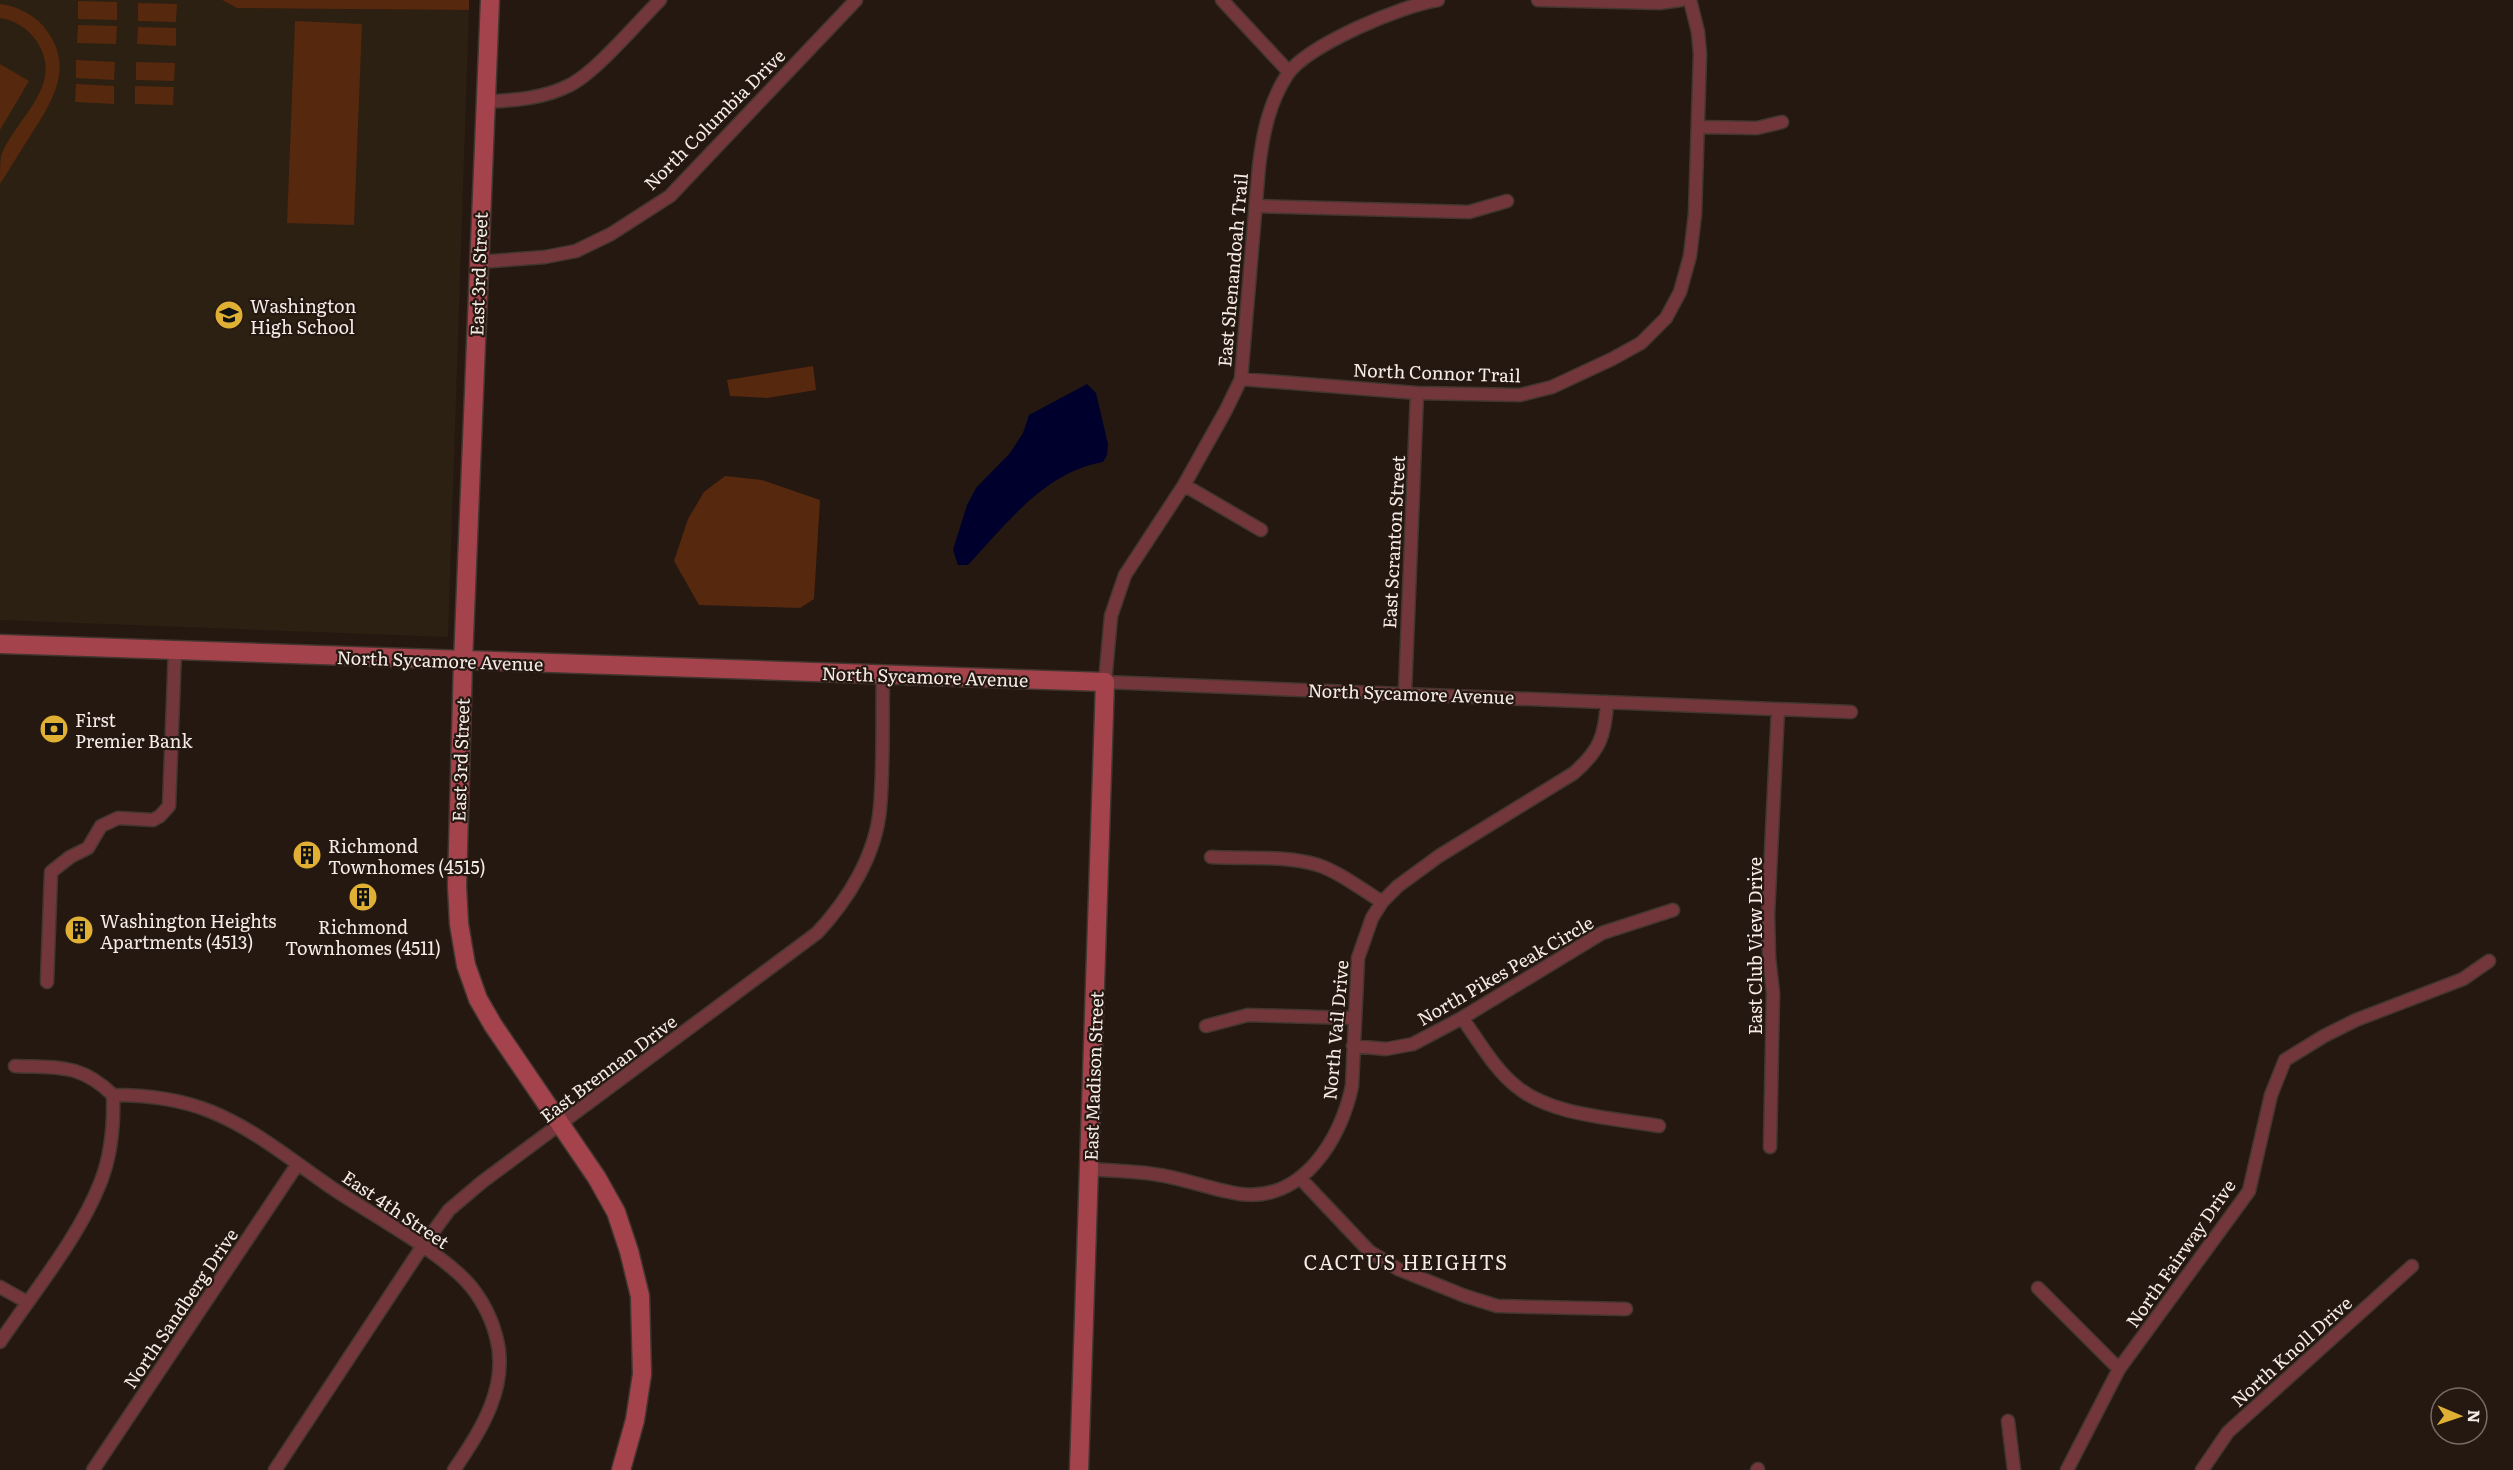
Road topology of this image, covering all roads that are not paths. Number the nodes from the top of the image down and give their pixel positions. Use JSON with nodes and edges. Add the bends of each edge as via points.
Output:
{"nodes":[{"id":1,"x":490,"y":0,"type":"edge"},
{"id":2,"x":660,"y":0,"type":"edge"},
{"id":3,"x":856,"y":0,"type":"edge"},
{"id":4,"x":1222,"y":0,"type":"edge"},
{"id":5,"x":1438,"y":0,"type":"edge"},
{"id":6,"x":1538,"y":0,"type":"edge"},
{"id":7,"x":1681,"y":0,"type":"edge"},
{"id":8,"x":1690,"y":0,"type":"edge"},
{"id":9,"x":1289,"y":72,"type":"junction"},
{"id":10,"x":485,"y":102,"type":"junction"},
{"id":11,"x":1782,"y":122,"type":"dead end"},
{"id":12,"x":1698,"y":127,"type":"junction"},
{"id":13,"x":1507,"y":201,"type":"dead end"},
{"id":14,"x":1256,"y":206,"type":"junction"},
{"id":15,"x":479,"y":262,"type":"junction"},
{"id":16,"x":1241,"y":378,"type":"junction"},
{"id":17,"x":1417,"y":393,"type":"junction"},
{"id":18,"x":1184,"y":485,"type":"junction"},
{"id":19,"x":1261,"y":530,"type":"dead end"},
{"id":20,"x":0,"y":644,"type":"edge"},
{"id":21,"x":175,"y":649,"type":"junction"},
{"id":22,"x":463,"y":662,"type":"junction"},
{"id":23,"x":883,"y":674,"type":"junction"},
{"id":24,"x":1105,"y":682,"type":"junction"},
{"id":25,"x":1405,"y":692,"type":"junction"},
{"id":26,"x":1607,"y":702,"type":"junction"},
{"id":27,"x":1778,"y":709,"type":"junction"},
{"id":28,"x":1851,"y":712,"type":"dead end"},
{"id":29,"x":1211,"y":857,"type":"dead end"},
{"id":30,"x":1382,"y":902,"type":"junction"},
{"id":31,"x":1673,"y":910,"type":"dead end"},
{"id":32,"x":2489,"y":961,"type":"dead end"},
{"id":33,"x":47,"y":982,"type":"dead end"},
{"id":34,"x":1354,"y":1018,"type":"junction"},
{"id":35,"x":1462,"y":1018,"type":"junction"},
{"id":36,"x":1206,"y":1026,"type":"dead end"},
{"id":37,"x":1353,"y":1046,"type":"junction"},
{"id":38,"x":15,"y":1066,"type":"dead end"},
{"id":39,"x":114,"y":1095,"type":"junction"},
{"id":40,"x":562,"y":1125,"type":"junction"},
{"id":41,"x":1659,"y":1126,"type":"dead end"},
{"id":42,"x":1770,"y":1147,"type":"dead end"},
{"id":43,"x":297,"y":1165,"type":"junction"},
{"id":44,"x":1090,"y":1169,"type":"junction"},
{"id":45,"x":1300,"y":1178,"type":"junction"},
{"id":46,"x":422,"y":1247,"type":"junction"},
{"id":47,"x":2412,"y":1266,"type":"dead end"},
{"id":48,"x":0,"y":1287,"type":"edge"},
{"id":49,"x":2038,"y":1288,"type":"dead end"},
{"id":50,"x":27,"y":1302,"type":"junction"},
{"id":51,"x":1626,"y":1309,"type":"dead end"},
{"id":52,"x":0,"y":1342,"type":"edge"},
{"id":53,"x":2119,"y":1369,"type":"junction"},
{"id":54,"x":2008,"y":1421,"type":"dead end"},
{"id":55,"x":99,"y":1468,"type":"edge"},
{"id":56,"x":274,"y":1470,"type":"edge"},
{"id":57,"x":454,"y":1470,"type":"edge"},
{"id":58,"x":621,"y":1470,"type":"edge"},
{"id":59,"x":1078,"y":1470,"type":"edge"},
{"id":60,"x":2014,"y":1470,"type":"edge"},
{"id":61,"x":2067,"y":1470,"type":"edge"},
{"id":62,"x":2202,"y":1470,"type":"edge"}],
"edges":[{"from":1,"to":10,"type":"main road","name":"East 3rd Street"},
{"from":2,"to":10,"type":"street","via":[[572,85],[521,100]]},
{"from":3,"to":15,"type":"street","name":"North Columbia Drive","via":[[670,196],[611,234],[576,251]]},
{"from":4,"to":9,"type":"street"},
{"from":5,"to":9,"type":"street","name":"East Shenandoah Trail","via":[[1407,7],[1342,35]]},
{"from":6,"to":7,"type":"street"},
{"from":8,"to":12,"type":"street","name":"North Connor Trail","via":[[1700,54]]},
{"from":9,"to":14,"type":"street","name":"East Shenandoah Trail","via":[[1272,104],[1263,135]]},
{"from":10,"to":15,"type":"main road","name":"East 3rd Street"},
{"from":11,"to":12,"type":"street","via":[[1757,128]]},
{"from":12,"to":17,"type":"street","name":"North Connor Trail","via":[[1690,256],[1680,292],[1666,318],[1641,343],[1538,392],[1506,397]]},
{"from":13,"to":14,"type":"street","via":[[1469,212]]},
{"from":14,"to":16,"type":"street","name":"East Shenandoah Trail"},
{"from":15,"to":22,"type":"main road","name":"East 3rd Street"},
{"from":16,"to":17,"type":"street","name":"North Connor Trail"},
{"from":16,"to":18,"type":"street","name":"East Shenandoah Trail"},
{"from":17,"to":25,"type":"street","name":"East Scranton Street"},
{"from":18,"to":19,"type":"street"},
{"from":18,"to":24,"type":"street","name":"East Shenandoah Trail","via":[[1125,575],[1112,616]]},
{"from":20,"to":21,"type":"main road","name":"North Sycamore Avenue"},
{"from":21,"to":22,"type":"main road","name":"North Sycamore Avenue"},
{"from":21,"to":33,"type":"street","via":[[169,806],[153,820],[118,818],[101,826],[88,848],[51,872]]},
{"from":22,"to":23,"type":"main road","name":"North Sycamore Avenue"},
{"from":22,"to":40,"type":"main road","name":"East 3rd Street","via":[[457,885],[466,965],[478,999],[493,1025]]},
{"from":23,"to":24,"type":"main road","name":"North Sycamore Avenue"},
{"from":23,"to":40,"type":"street","name":"East Brennan Drive","via":[[880,809],[870,849],[838,911],[817,933]]},
{"from":24,"to":25,"type":"street","name":"North Sycamore Avenue"},
{"from":24,"to":44,"type":"main road","name":"East Madison Street"},
{"from":25,"to":26,"type":"street","name":"North Sycamore Avenue"},
{"from":26,"to":27,"type":"street","name":"North Sycamore Avenue"},
{"from":26,"to":30,"type":"street","name":"North Vail Drive","via":[[1601,742],[1591,759],[1439,856]]},
{"from":27,"to":28,"type":"street","name":"North Sycamore Avenue"},
{"from":27,"to":42,"type":"street","name":"East Club View Drive","via":[[1768,914],[1773,993]]},
{"from":29,"to":30,"type":"street","via":[[1317,865]]},
{"from":30,"to":34,"type":"street","name":"North Vail Drive","via":[[1358,958]]},
{"from":31,"to":35,"type":"street","name":"North Pikes Peak Circle","via":[[1602,933]]},
{"from":32,"to":53,"type":"street","name":"North Fairway Drive","via":[[2463,979],[2356,1020],[2285,1060],[2271,1095],[2249,1191]]},
{"from":34,"to":36,"type":"street","via":[[1248,1015]]},
{"from":34,"to":37,"type":"street","name":"North Vail Drive"},
{"from":35,"to":37,"type":"street","name":"North Pikes Peak Circle","via":[[1413,1044],[1386,1049]]},
{"from":35,"to":41,"type":"street","via":[[1502,1072],[1536,1100],[1559,1109]]},
{"from":37,"to":45,"type":"street","name":"North Vail Drive","via":[[1352,1086],[1342,1121],[1324,1155]]},
{"from":38,"to":39,"type":"street","via":[[82,1072],[97,1079]]},
{"from":39,"to":43,"type":"street","name":"East 4th Street","via":[[183,1102],[211,1112],[245,1128]]},
{"from":39,"to":50,"type":"street","via":[[114,1115],[100,1182],[74,1232]]},
{"from":40,"to":46,"type":"street","name":"East Brennan Drive","via":[[449,1210]]},
{"from":40,"to":58,"type":"main road","name":"East 3rd Street","via":[[616,1212],[640,1296],[642,1374]]},
{"from":43,"to":46,"type":"street","name":"East 4th Street"},
{"from":43,"to":55,"type":"street","name":"North Sandberg Drive"},
{"from":44,"to":45,"type":"street","name":"North Vail Drive","via":[[1158,1174],[1242,1194],[1259,1194]]},
{"from":44,"to":59,"type":"main road","name":"East Madison Street"},
{"from":45,"to":51,"type":"street","via":[[1370,1251],[1398,1269],[1465,1296],[1497,1305]]},
{"from":46,"to":56,"type":"street","name":"East Brennan Drive"},
{"from":46,"to":57,"type":"street","name":"East 4th Street","via":[[459,1274],[475,1292],[497,1336],[498,1385],[492,1405]]},
{"from":47,"to":62,"type":"street","name":"North Knoll Drive","via":[[2228,1432]]},
{"from":48,"to":50,"type":"street"},
{"from":49,"to":53,"type":"street"},
{"from":50,"to":52,"type":"street"},
{"from":53,"to":61,"type":"street","name":"North Fairway Drive"},
{"from":54,"to":60,"type":"street"}]}
